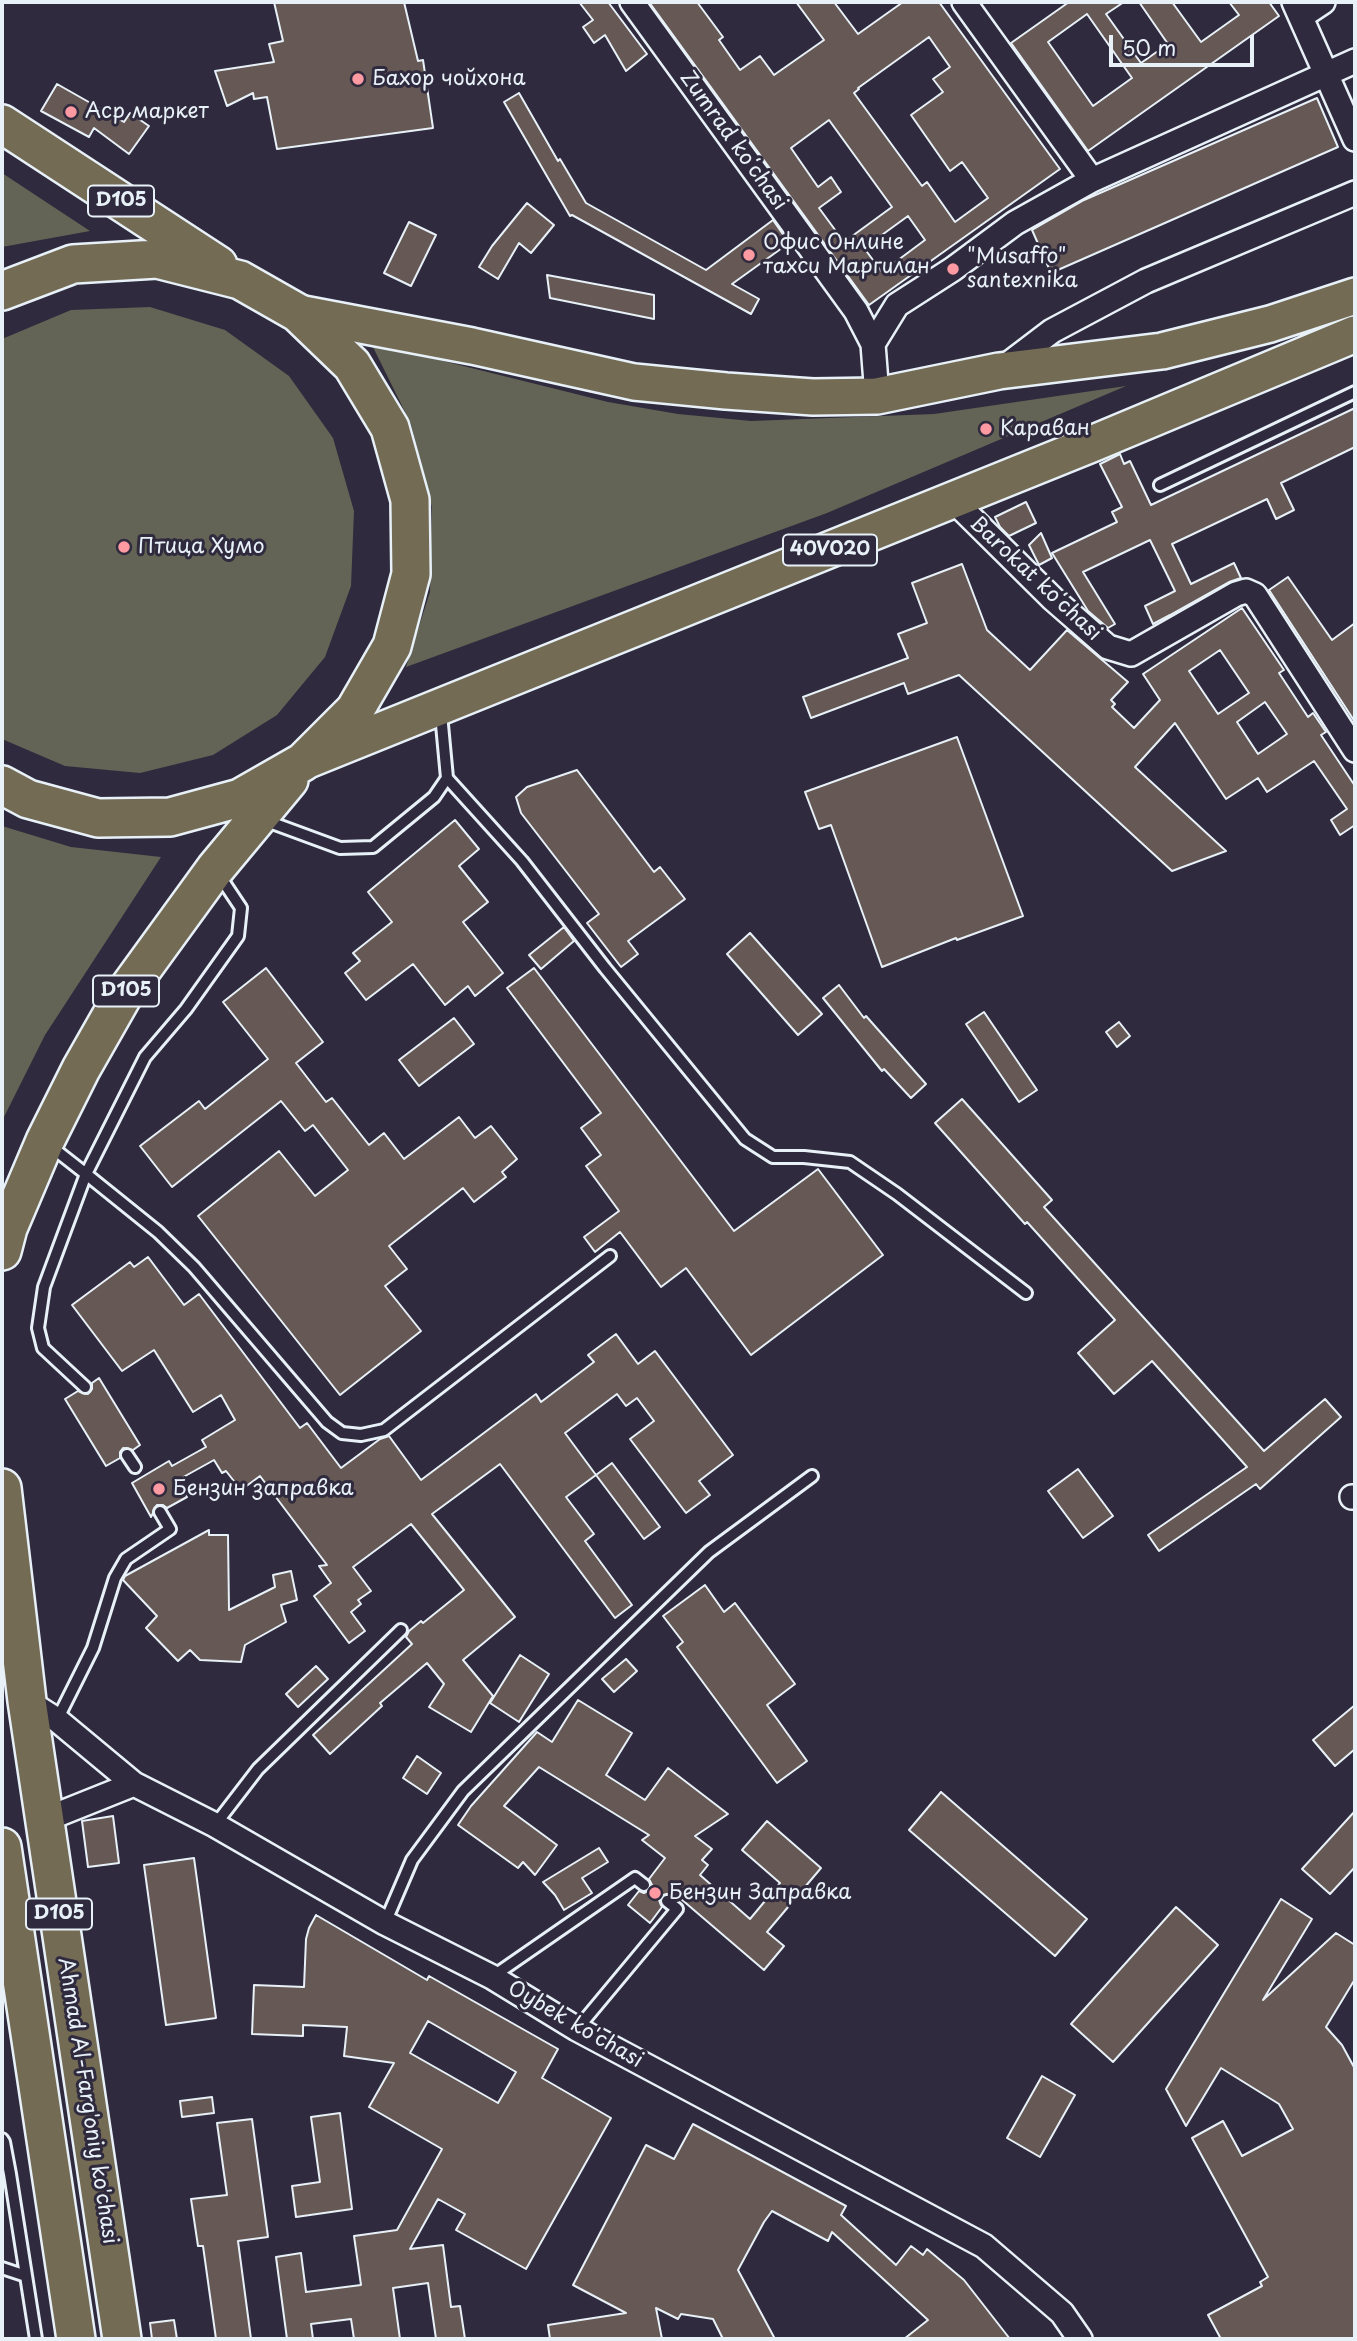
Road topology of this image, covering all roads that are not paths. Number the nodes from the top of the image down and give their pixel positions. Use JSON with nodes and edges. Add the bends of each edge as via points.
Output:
{"nodes":[{"id":1,"x":632,"y":2,"type":"edge"},
{"id":2,"x":964,"y":2,"type":"edge"},
{"id":3,"x":1323,"y":2,"type":"edge"},
{"id":4,"x":1298,"y":9,"type":"edge"},
{"id":5,"x":1355,"y":61,"type":"edge"},
{"id":6,"x":1325,"y":74,"type":"junction"},
{"id":7,"x":2,"y":124,"type":"edge"},
{"id":8,"x":1355,"y":139,"type":"edge"},
{"id":9,"x":1092,"y":180,"type":"junction"},
{"id":10,"x":1355,"y":193,"type":"edge"},
{"id":11,"x":240,"y":280,"type":"junction"},
{"id":12,"x":2,"y":291,"type":"edge"},
{"id":13,"x":1355,"y":296,"type":"edge"},
{"id":14,"x":298,"y":313,"type":"junction"},
{"id":15,"x":1355,"y":334,"type":"edge"},
{"id":16,"x":873,"y":344,"type":"junction"},
{"id":17,"x":999,"y":371,"type":"junction"},
{"id":18,"x":1355,"y":392,"type":"edge"},
{"id":19,"x":877,"y":396,"type":"junction"},
{"id":20,"x":1160,"y":485,"type":"dead end"},
{"id":21,"x":953,"y":500,"type":"junction"},
{"id":22,"x":440,"y":707,"type":"junction"},
{"id":23,"x":1355,"y":750,"type":"edge"},
{"id":24,"x":303,"y":762,"type":"junction"},
{"id":25,"x":447,"y":778,"type":"junction"},
{"id":26,"x":2,"y":785,"type":"edge"},
{"id":27,"x":258,"y":818,"type":"junction"},
{"id":28,"x":215,"y":869,"type":"junction"},
{"id":29,"x":45,"y":1141,"type":"junction"},
{"id":30,"x":86,"y":1174,"type":"junction"},
{"id":31,"x":2,"y":1251,"type":"edge"},
{"id":32,"x":610,"y":1256,"type":"dead end"},
{"id":33,"x":1026,"y":1293,"type":"dead end"},
{"id":34,"x":85,"y":1387,"type":"dead end"},
{"id":35,"x":127,"y":1455,"type":"dead end"},
{"id":36,"x":135,"y":1467,"type":"dead end"},
{"id":37,"x":812,"y":1476,"type":"dead end"},
{"id":38,"x":2,"y":1488,"type":"edge"},
{"id":39,"x":160,"y":1512,"type":"dead end"},
{"id":40,"x":401,"y":1630,"type":"dead end"},
{"id":41,"x":27,"y":1700,"type":"junction"},
{"id":42,"x":57,"y":1720,"type":"junction"},
{"id":43,"x":134,"y":1784,"type":"junction"},
{"id":44,"x":44,"y":1819,"type":"junction"},
{"id":45,"x":215,"y":1825,"type":"junction"},
{"id":46,"x":2,"y":1847,"type":"edge"},
{"id":47,"x":644,"y":1885,"type":"dead end"},
{"id":48,"x":667,"y":1901,"type":"dead end"},
{"id":49,"x":385,"y":1923,"type":"junction"},
{"id":50,"x":492,"y":1977,"type":"junction"},
{"id":51,"x":577,"y":2029,"type":"junction"},
{"id":52,"x":2,"y":2139,"type":"edge"},
{"id":53,"x":2,"y":2268,"type":"edge"},
{"id":54,"x":26,"y":2276,"type":"junction"},
{"id":55,"x":36,"y":2339,"type":"edge"},
{"id":56,"x":76,"y":2339,"type":"edge"},
{"id":57,"x":122,"y":2339,"type":"edge"},
{"id":58,"x":1080,"y":2339,"type":"edge"}],
"edges":[{"from":1,"to":16,"type":"street","name":"Zumrad koʻchasi","via":[[856,311]]},
{"from":2,"to":9,"type":"street"},
{"from":3,"to":4,"type":"street"},
{"from":4,"to":6,"type":"street"},
{"from":5,"to":6,"type":"street"},
{"from":6,"to":8,"type":"street"},
{"from":6,"to":9,"type":"street"},
{"from":7,"to":11,"type":"highway","number":"D105"},
{"from":9,"to":16,"type":"street","via":[[1015,223],[897,304]]},
{"from":10,"to":17,"type":"street","via":[[1146,281],[1052,331]]},
{"from":11,"to":12,"type":"highway","via":[[157,259],[73,264]]},
{"from":11,"to":14,"type":"highway"},
{"from":13,"to":17,"type":"main road","via":[[1270,324],[1162,351]]},
{"from":14,"to":19,"type":"main road","via":[[634,382],[813,397]]},
{"from":14,"to":24,"type":"highway","via":[[352,365],[390,428],[410,500],[411,574],[392,646],[355,710]]},
{"from":15,"to":21,"type":"main road","number":"40V020"},
{"from":16,"to":19,"type":"street","name":"Zumrad koʻchasi"},
{"from":17,"to":19,"type":"main road"},
{"from":18,"to":20,"type":"lane"},
{"from":21,"to":22,"type":"main road","number":"40V020"},
{"from":21,"to":23,"type":"street","name":"Barokat koʻchasi","via":[[1108,647],[1131,654],[1236,594],[1246,591],[1255,595]]},
{"from":22,"to":24,"type":"main road","number":"40V020"},
{"from":22,"to":25,"type":"lane"},
{"from":24,"to":26,"type":"highway","via":[[240,798],[170,817],[98,818],[27,799]]},
{"from":24,"to":27,"type":"highway","number":"D105"},
{"from":25,"to":27,"type":"lane","via":[[434,797],[373,848],[340,848]]},
{"from":25,"to":33,"type":"lane","via":[[522,861],[745,1139],[773,1157],[850,1162]]},
{"from":27,"to":28,"type":"highway","number":"D105"},
{"from":28,"to":29,"type":"highway","number":"D105","via":[[122,998]]},
{"from":28,"to":30,"type":"lane","via":[[241,908],[238,936],[145,1057]]},
{"from":29,"to":30,"type":"lane"},
{"from":29,"to":31,"type":"highway","number":"D105"},
{"from":30,"to":32,"type":"lane","via":[[194,1266],[327,1422],[342,1433],[384,1430]]},
{"from":30,"to":34,"type":"lane","via":[[44,1287],[38,1328],[43,1348]]},
{"from":35,"to":36,"type":"lane"},
{"from":37,"to":49,"type":"lane","via":[[709,1552],[463,1791],[412,1860]]},
{"from":38,"to":41,"type":"highway","name":"Ahmad Al-Farg'oniy ko'chasi","number":"D105"},
{"from":39,"to":42,"type":"lane","via":[[170,1529],[126,1559],[111,1588],[93,1648]]},
{"from":40,"to":45,"type":"lane","via":[[258,1769]]},
{"from":41,"to":42,"type":"street","name":"Oybek ko'chasi"},
{"from":41,"to":44,"type":"highway","name":"Ahmad Al-Farg'oniy ko'chasi","number":"D105"},
{"from":42,"to":43,"type":"street","name":"Oybek ko'chasi"},
{"from":43,"to":44,"type":"street"},
{"from":43,"to":45,"type":"street","name":"Oybek ko'chasi"},
{"from":44,"to":57,"type":"highway","name":"Ahmad Al-Farg'oniy ko'chasi","number":"D105"},
{"from":45,"to":49,"type":"street","name":"Oybek ko'chasi"},
{"from":46,"to":56,"type":"highway","number":"D105"},
{"from":47,"to":50,"type":"lane","via":[[635,1878]]},
{"from":48,"to":51,"type":"lane","via":[[677,1909]]},
{"from":49,"to":50,"type":"street","name":"Oybek ko'chasi"},
{"from":50,"to":51,"type":"street","name":"Oybek ko'chasi"},
{"from":51,"to":58,"type":"street","name":"Oybek ko'chasi","via":[[984,2246],[1062,2313]]},
{"from":52,"to":54,"type":"lane"},
{"from":53,"to":54,"type":"lane"},
{"from":54,"to":55,"type":"lane"}]}
